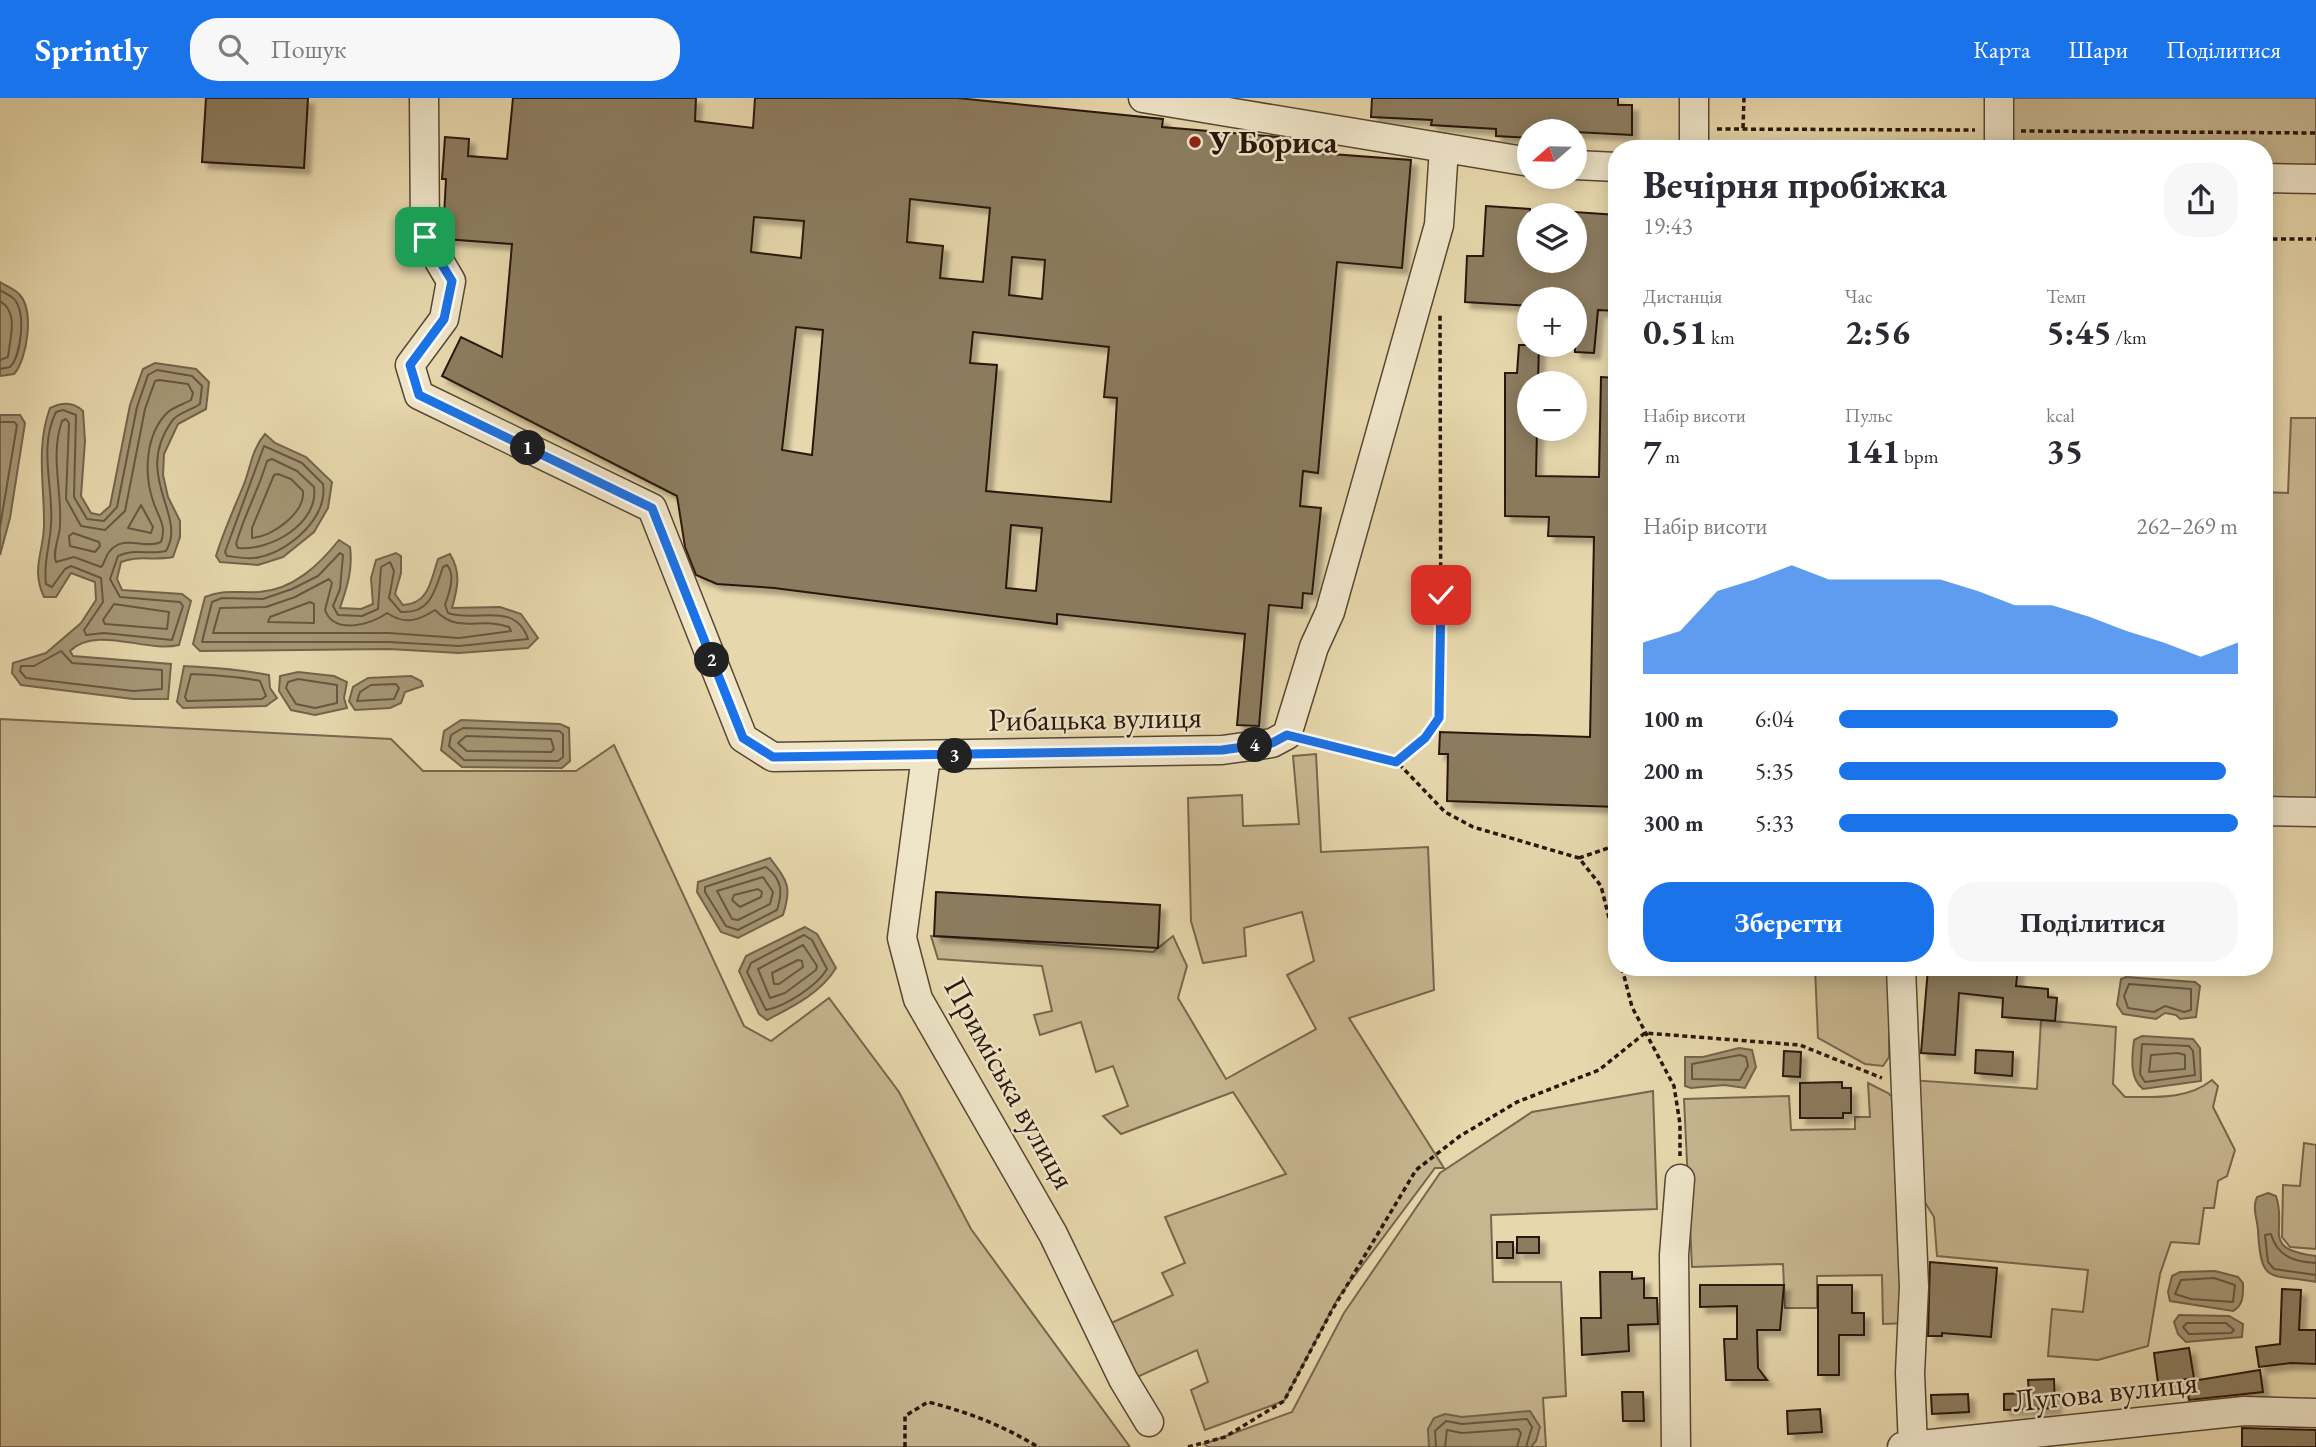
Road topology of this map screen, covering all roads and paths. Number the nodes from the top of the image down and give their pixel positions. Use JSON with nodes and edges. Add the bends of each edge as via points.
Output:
{"nodes":[{"id":1,"x":424,"y":98,"type":"edge"},
{"id":2,"x":1143,"y":98,"type":"edge"},
{"id":3,"x":1694,"y":98,"type":"edge"},
{"id":4,"x":1744,"y":98,"type":"edge"},
{"id":5,"x":1999,"y":98,"type":"edge"},
{"id":6,"x":1743,"y":128,"type":"dead end"},
{"id":7,"x":1694,"y":140,"type":"edge"},
{"id":8,"x":1999,"y":140,"type":"edge"},
{"id":9,"x":1444,"y":148,"type":"junction"},
{"id":10,"x":1517,"y":160,"type":"edge"},
{"id":11,"x":1587,"y":166,"type":"edge"},
{"id":12,"x":1608,"y":167,"type":"edge"},
{"id":13,"x":2273,"y":178,"type":"edge"},
{"id":14,"x":2316,"y":179,"type":"edge"},
{"id":15,"x":2273,"y":239,"type":"edge"},
{"id":16,"x":2316,"y":239,"type":"edge"},
{"id":17,"x":1440,"y":301,"type":"dead end"},
{"id":18,"x":1287,"y":735,"type":"junction"},
{"id":19,"x":926,"y":756,"type":"junction"},
{"id":20,"x":1396,"y":762,"type":"junction"},
{"id":21,"x":2273,"y":811,"type":"edge"},
{"id":22,"x":2316,"y":812,"type":"edge"},
{"id":23,"x":1608,"y":848,"type":"edge"},
{"id":24,"x":1579,"y":858,"type":"junction"},
{"id":25,"x":1608,"y":914,"type":"edge"},
{"id":26,"x":1624,"y":976,"type":"edge"},
{"id":27,"x":1901,"y":976,"type":"edge"},
{"id":28,"x":1645,"y":1033,"type":"junction"},
{"id":29,"x":1905,"y":1084,"type":"junction"},
{"id":30,"x":1680,"y":1179,"type":"joint"},
{"id":31,"x":2316,"y":1413,"type":"edge"},
{"id":32,"x":1149,"y":1422,"type":"dead end"},
{"id":33,"x":905,"y":1447,"type":"edge"},
{"id":34,"x":1038,"y":1447,"type":"edge"},
{"id":35,"x":1188,"y":1447,"type":"edge"},
{"id":36,"x":1676,"y":1447,"type":"edge"},
{"id":37,"x":1902,"y":1447,"type":"edge"},
{"id":38,"x":1913,"y":1447,"type":"edge"}],
"edges":[{"from":1,"to":19,"type":"street","name":"Рибацька вулиця","via":[[425,237],[452,281],[444,319],[410,365],[419,395],[652,508],[743,738],[773,757]]},
{"from":2,"to":9,"type":"street"},
{"from":3,"to":7,"type":"street"},
{"from":4,"to":6,"type":"path"},
{"from":5,"to":8,"type":"street"},
{"from":9,"to":10,"type":"street"},
{"from":9,"to":18,"type":"street","via":[[1439,225],[1330,612],[1314,647]]},
{"from":11,"to":12,"type":"street"},
{"from":13,"to":14,"type":"street"},
{"from":15,"to":16,"type":"path"},
{"from":17,"to":20,"type":"path","via":[[1441,705],[1432,730]]},
{"from":18,"to":19,"type":"street","name":"Рибацька вулиця","via":[[1272,743],[1222,750]]},
{"from":18,"to":20,"type":"path"},
{"from":19,"to":32,"type":"street","name":"Приміська вулиця","via":[[902,938],[919,999],[1053,1234],[1123,1379]]},
{"from":20,"to":24,"type":"path","via":[[1445,812],[1473,827]]},
{"from":21,"to":22,"type":"street"},
{"from":23,"to":24,"type":"path"},
{"from":24,"to":25,"type":"path","via":[[1601,886]]},
{"from":26,"to":28,"type":"path"},
{"from":27,"to":29,"type":"street"},
{"from":28,"to":29,"type":"path","via":[[1800,1045],[1864,1073]]},
{"from":28,"to":30,"type":"path","via":[[1674,1086],[1680,1124]]},
{"from":28,"to":35,"type":"path","via":[[1600,1070],[1517,1102],[1460,1136],[1416,1170],[1343,1290],[1284,1401],[1225,1437]]},
{"from":29,"to":38,"type":"street","via":[[1914,1287]]},
{"from":30,"to":36,"type":"street","via":[[1674,1255]]},
{"from":31,"to":38,"type":"street","name":"Лугова вулиця","via":[[2244,1411]]},
{"from":33,"to":34,"type":"path","via":[[905,1416],[928,1402],[961,1410]]},
{"from":37,"to":38,"type":"street","name":"Лугова вулиця"}]}
